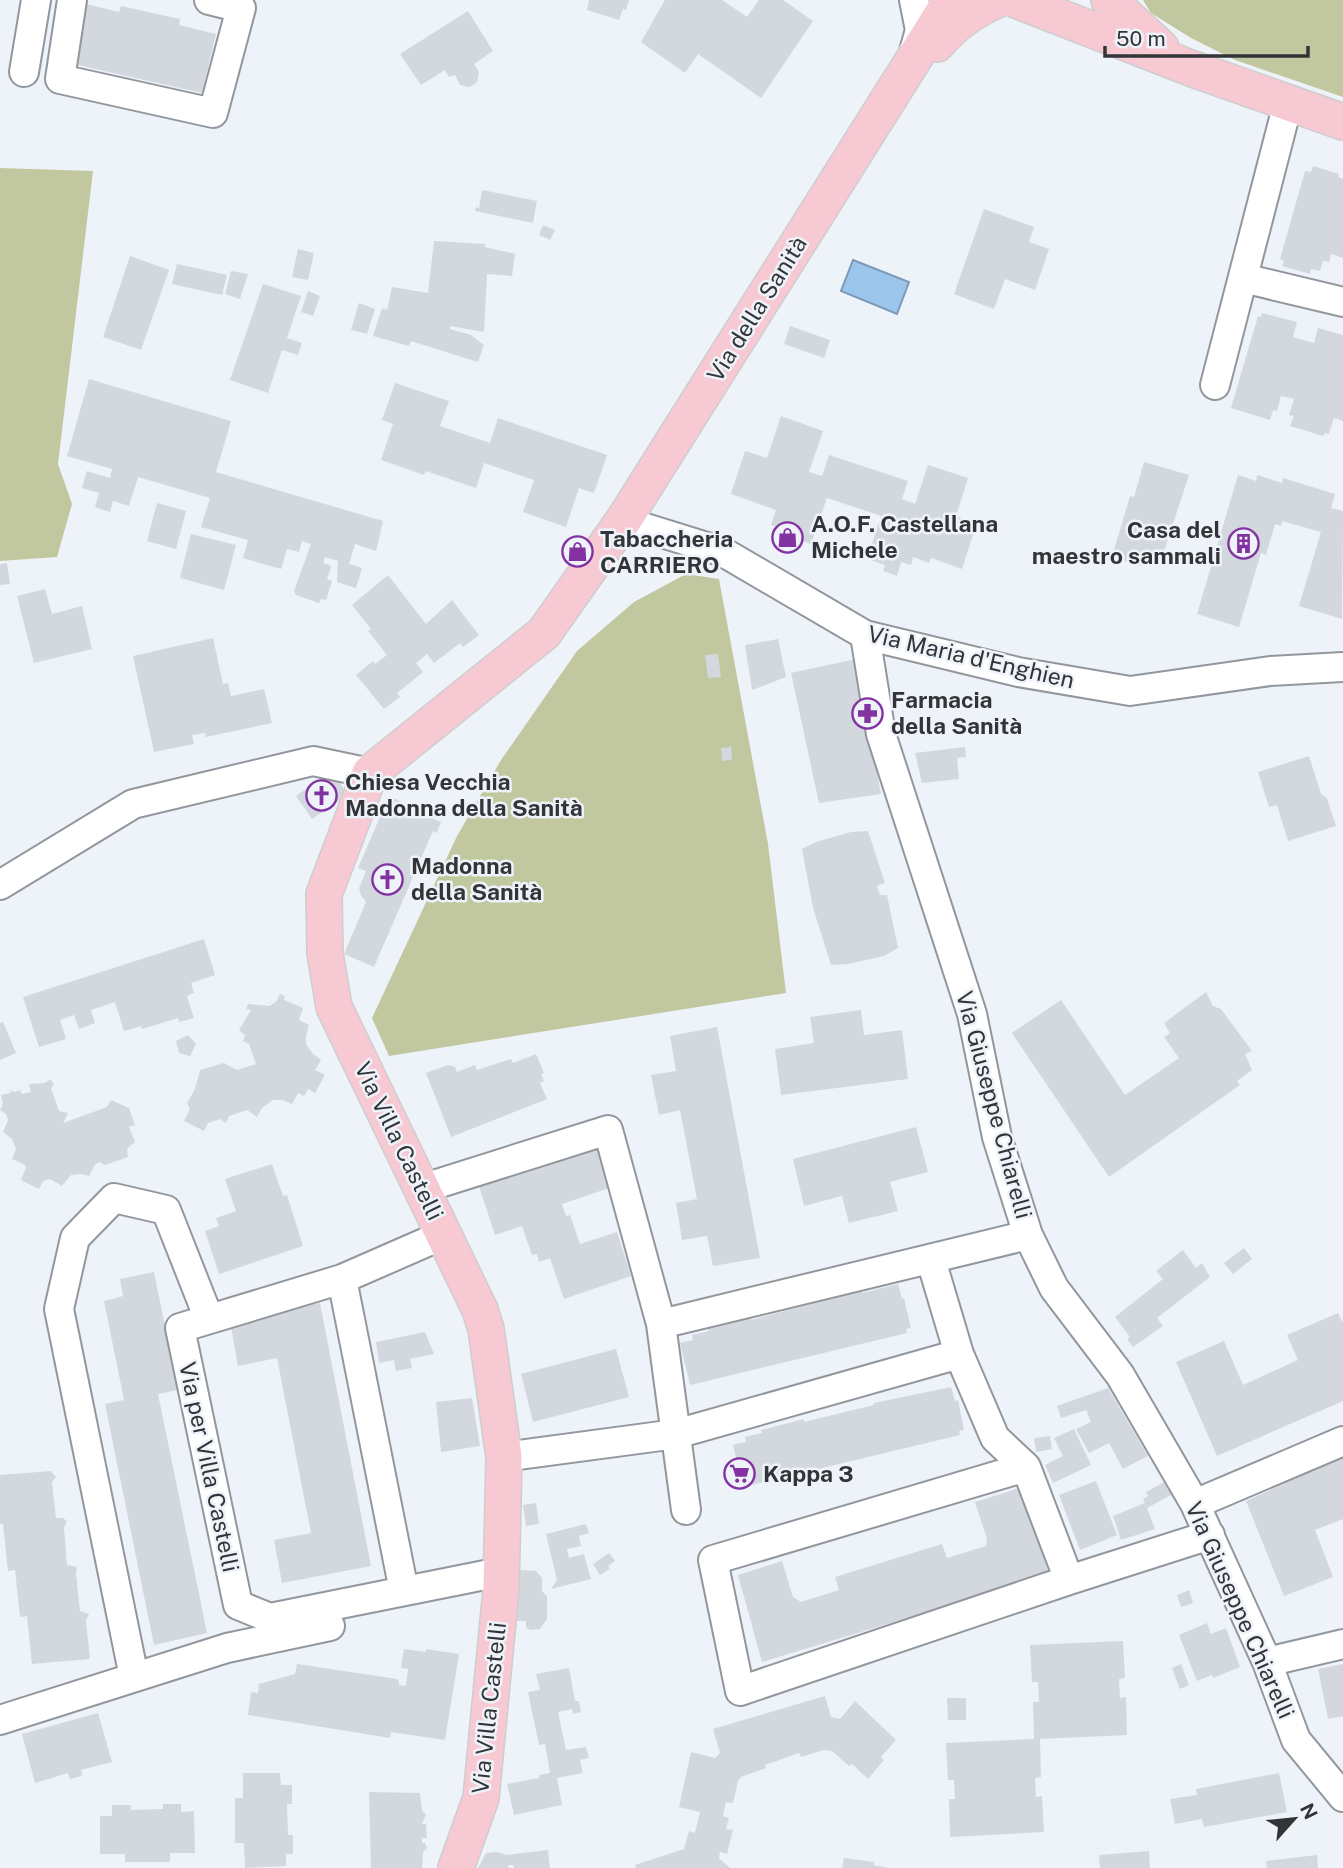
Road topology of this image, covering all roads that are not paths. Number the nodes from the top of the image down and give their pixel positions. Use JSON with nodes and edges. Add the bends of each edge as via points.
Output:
{"nodes":[{"id":1,"x":36,"y":0,"type":"edge"},
{"id":2,"x":72,"y":0,"type":"edge"},
{"id":3,"x":209,"y":0,"type":"edge"},
{"id":4,"x":914,"y":0,"type":"edge"},
{"id":5,"x":951,"y":0,"type":"edge"},
{"id":6,"x":997,"y":0,"type":"edge"},
{"id":7,"x":1016,"y":0,"type":"edge"},
{"id":8,"x":1118,"y":5,"type":"edge"},
{"id":9,"x":1173,"y":60,"type":"junction"},
{"id":10,"x":911,"y":64,"type":"junction"},
{"id":11,"x":24,"y":72,"type":"dead end"},
{"id":12,"x":891,"y":96,"type":"junction"},
{"id":13,"x":1288,"y":103,"type":"junction"},
{"id":14,"x":1343,"y":122,"type":"edge"},
{"id":15,"x":1243,"y":278,"type":"junction"},
{"id":16,"x":1343,"y":302,"type":"edge"},
{"id":17,"x":1215,"y":385,"type":"dead end"},
{"id":18,"x":623,"y":521,"type":"junction"},
{"id":19,"x":865,"y":635,"type":"junction"},
{"id":20,"x":1343,"y":667,"type":"edge"},
{"id":21,"x":370,"y":772,"type":"junction"},
{"id":22,"x":0,"y":885,"type":"edge"},
{"id":23,"x":421,"y":1189,"type":"junction"},
{"id":24,"x":445,"y":1234,"type":"junction"},
{"id":25,"x":1028,"y":1235,"type":"junction"},
{"id":26,"x":930,"y":1260,"type":"junction"},
{"id":27,"x":342,"y":1279,"type":"junction"},
{"id":28,"x":209,"y":1319,"type":"junction"},
{"id":29,"x":661,"y":1324,"type":"junction"},
{"id":30,"x":959,"y":1354,"type":"junction"},
{"id":31,"x":676,"y":1434,"type":"junction"},
{"id":32,"x":1343,"y":1441,"type":"edge"},
{"id":33,"x":504,"y":1457,"type":"junction"},
{"id":34,"x":1026,"y":1467,"type":"junction"},
{"id":35,"x":1195,"y":1504,"type":"junction"},
{"id":36,"x":686,"y":1510,"type":"dead end"},
{"id":37,"x":1210,"y":1535,"type":"junction"},
{"id":38,"x":1069,"y":1580,"type":"junction"},
{"id":39,"x":500,"y":1581,"type":"junction"},
{"id":40,"x":404,"y":1591,"type":"junction"},
{"id":41,"x":1343,"y":1644,"type":"edge"},
{"id":42,"x":1267,"y":1662,"type":"junction"},
{"id":43,"x":134,"y":1677,"type":"junction"},
{"id":44,"x":0,"y":1720,"type":"edge"},
{"id":45,"x":1343,"y":1797,"type":"edge"},
{"id":46,"x":456,"y":1868,"type":"edge"}],
"edges":[{"from":1,"to":11,"type":"street"},
{"from":2,"to":3,"type":"street","via":[[60,79],[213,113],[241,8]]},
{"from":4,"to":10,"type":"street","via":[[920,30]]},
{"from":5,"to":10,"type":"main road","name":"Via della Sanità"},
{"from":6,"to":12,"type":"main road","name":"Via della Sanità","via":[[948,31]]},
{"from":7,"to":9,"type":"main road"},
{"from":8,"to":9,"type":"main road"},
{"from":9,"to":13,"type":"main road"},
{"from":10,"to":12,"type":"main road","name":"Via della Sanità"},
{"from":12,"to":18,"type":"main road","name":"Via della Sanità"},
{"from":13,"to":14,"type":"main road"},
{"from":13,"to":15,"type":"street"},
{"from":15,"to":16,"type":"street"},
{"from":15,"to":17,"type":"street"},
{"from":18,"to":19,"type":"street","name":"Via Maria d'Enghien","via":[[723,552]]},
{"from":18,"to":21,"type":"main road","via":[[544,633]]},
{"from":19,"to":20,"type":"street","name":"Via Maria d'Enghien","via":[[1018,672],[1130,691],[1270,671]]},
{"from":19,"to":25,"type":"street","name":"Via Giuseppe Chiarelli","via":[[881,734],[972,1014],[997,1137]]},
{"from":21,"to":22,"type":"street","via":[[313,761],[133,804]]},
{"from":21,"to":23,"type":"main road","name":"Via Villa Castelli","via":[[324,894],[325,953],[334,1007]]},
{"from":23,"to":24,"type":"main road","name":"Via Villa Castelli"},
{"from":23,"to":29,"type":"street","via":[[608,1130]]},
{"from":24,"to":27,"type":"street"},
{"from":24,"to":33,"type":"main road","name":"Via Villa Castelli","via":[[486,1329]]},
{"from":25,"to":26,"type":"street"},
{"from":25,"to":35,"type":"street","name":"Via Giuseppe Chiarelli","via":[[1054,1288],[1120,1375]]},
{"from":26,"to":29,"type":"street"},
{"from":26,"to":30,"type":"street"},
{"from":27,"to":28,"type":"street"},
{"from":27,"to":40,"type":"street"},
{"from":28,"to":40,"type":"street","name":"Via per Villa Castelli","via":[[180,1328],[238,1605],[270,1618]]},
{"from":28,"to":43,"type":"street","via":[[166,1210],[114,1198],[75,1238],[59,1309]]},
{"from":29,"to":31,"type":"street"},
{"from":30,"to":31,"type":"street"},
{"from":30,"to":34,"type":"street","via":[[995,1438]]},
{"from":31,"to":33,"type":"street"},
{"from":31,"to":36,"type":"street"},
{"from":32,"to":35,"type":"street"},
{"from":33,"to":39,"type":"main road","name":"Via Villa Castelli"},
{"from":34,"to":38,"type":"street"},
{"from":34,"to":38,"type":"street","via":[[713,1560],[740,1691]]},
{"from":35,"to":37,"type":"street","name":"Via Giuseppe Chiarelli"},
{"from":37,"to":38,"type":"street"},
{"from":37,"to":42,"type":"street","name":"Via Giuseppe Chiarelli"},
{"from":39,"to":40,"type":"street"},
{"from":39,"to":43,"type":"street","via":[[227,1648]]},
{"from":39,"to":46,"type":"main road","name":"Via Villa Castelli","via":[[481,1798]]},
{"from":41,"to":42,"type":"street"},
{"from":42,"to":45,"type":"street","name":"Via Giuseppe Chiarelli","via":[[1296,1740]]},
{"from":43,"to":44,"type":"street"}]}
